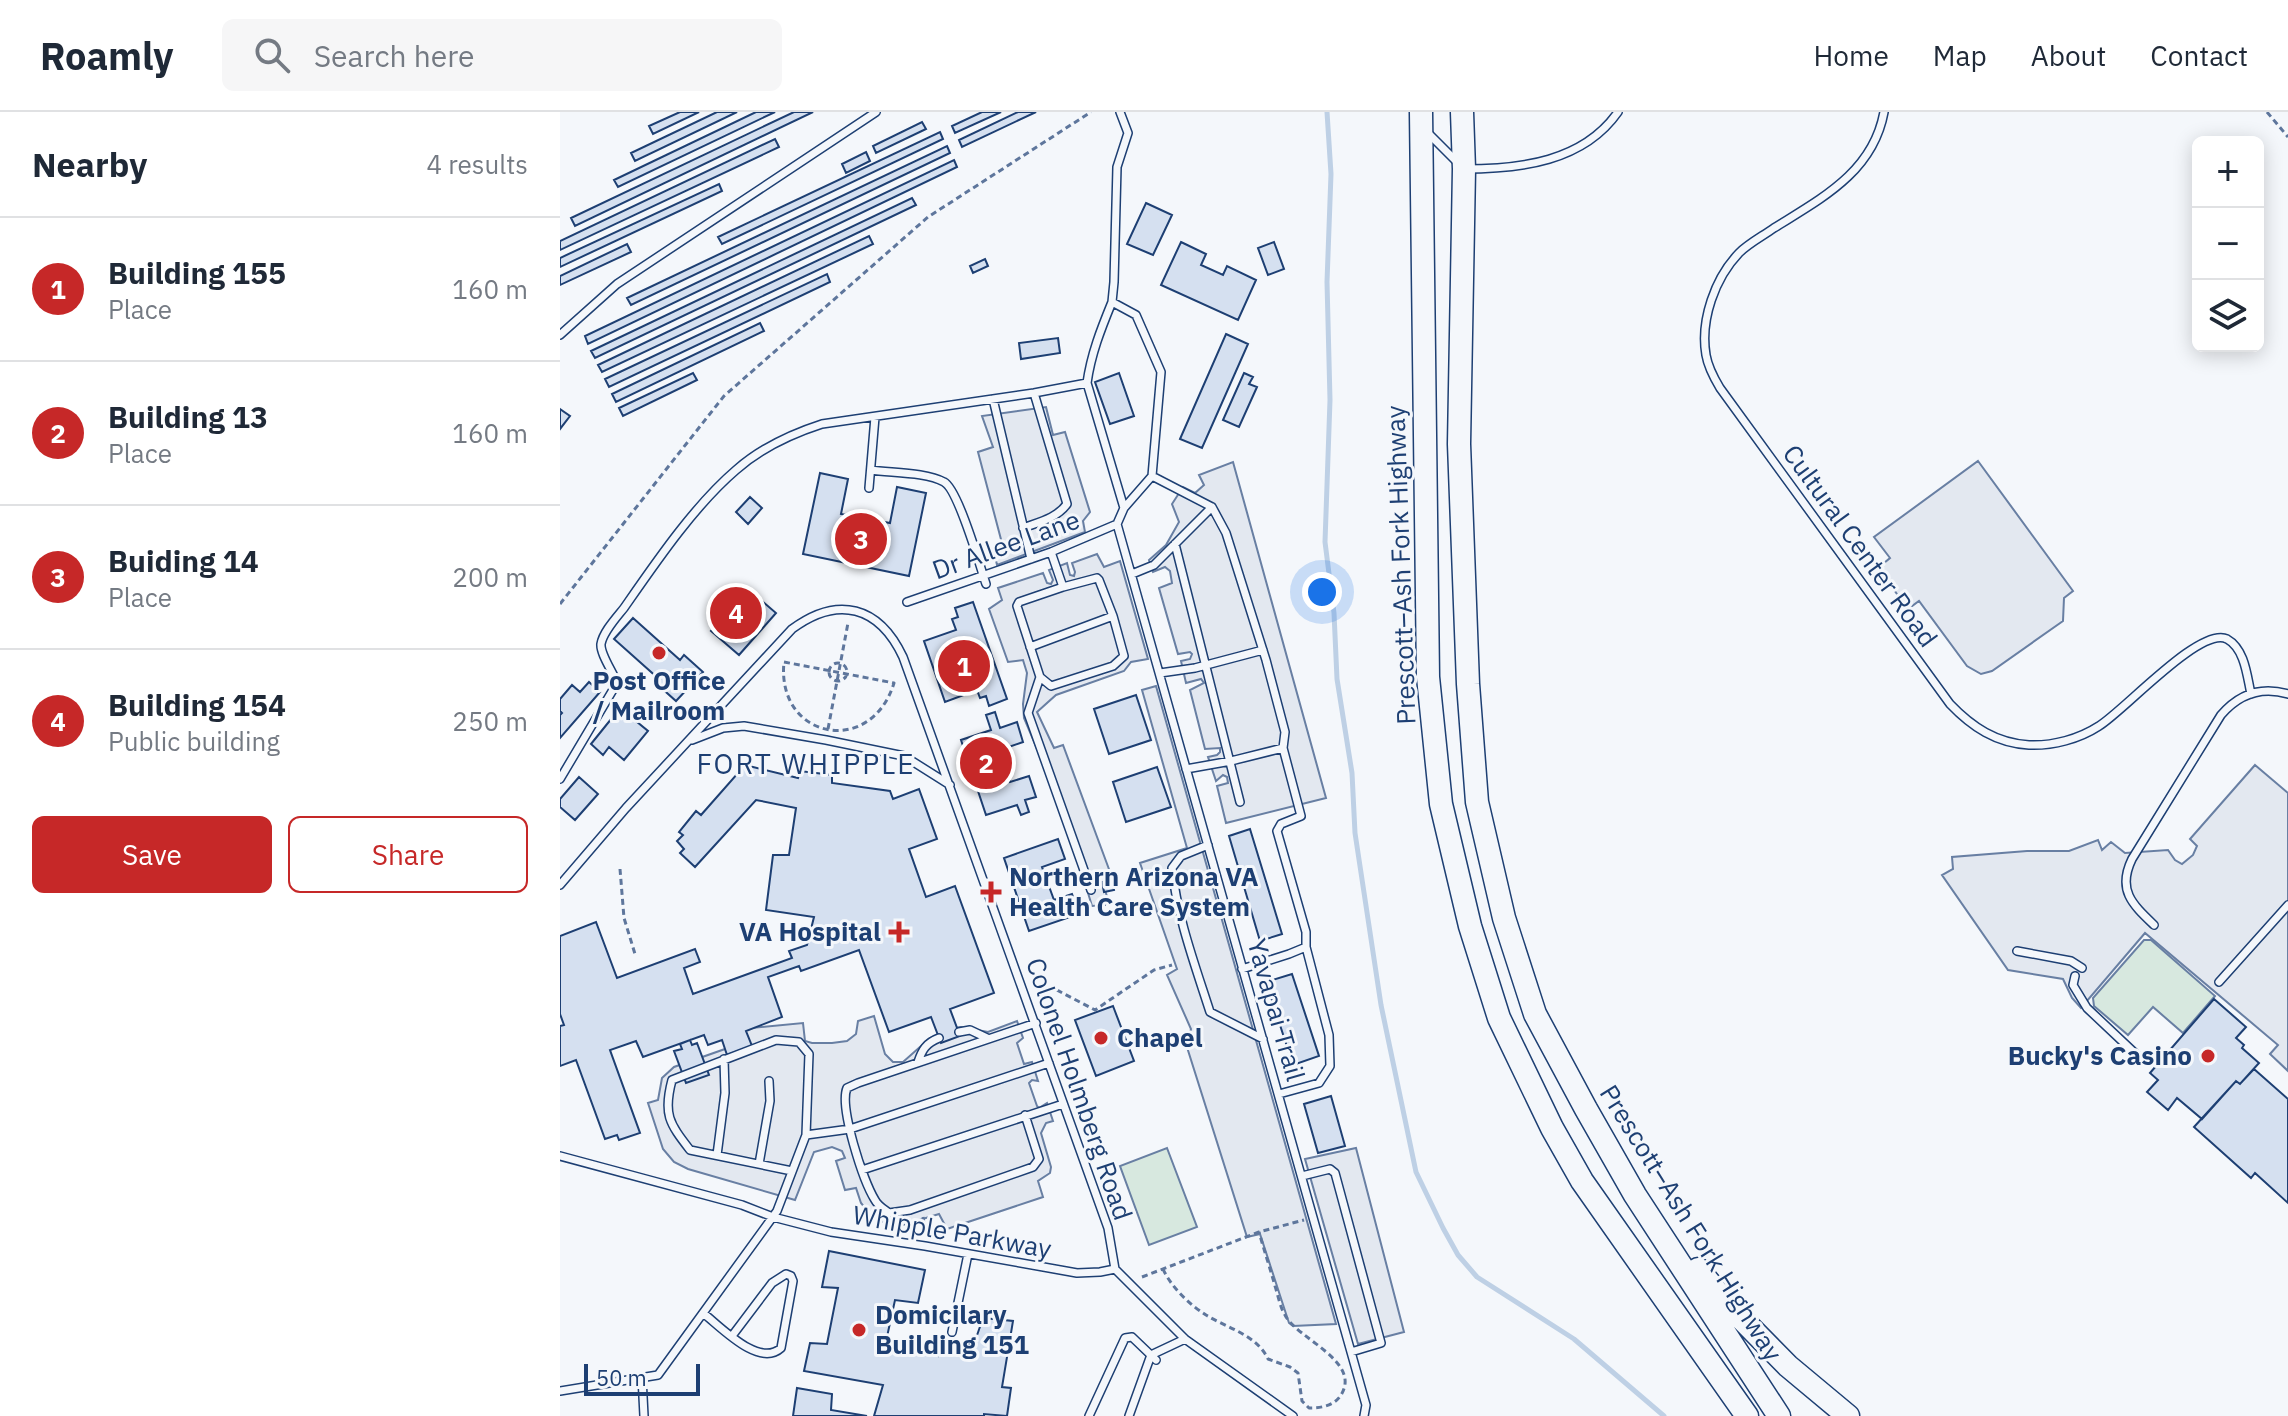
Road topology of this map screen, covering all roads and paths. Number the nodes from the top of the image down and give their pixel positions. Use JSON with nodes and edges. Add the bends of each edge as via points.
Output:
{"nodes":[{"id":1,"x":876,"y":112,"type":"edge"},
{"id":2,"x":1091,"y":112,"type":"edge"},
{"id":3,"x":1120,"y":112,"type":"edge"},
{"id":4,"x":1462,"y":112,"type":"edge"},
{"id":5,"x":1618,"y":112,"type":"edge"},
{"id":6,"x":1884,"y":112,"type":"edge"},
{"id":7,"x":2267,"y":112,"type":"edge"},
{"id":8,"x":1421,"y":119,"type":"edge"},
{"id":9,"x":2288,"y":137,"type":"edge"},
{"id":10,"x":1464,"y":169,"type":"junction"},
{"id":11,"x":1112,"y":302,"type":"junction"},
{"id":12,"x":560,"y":335,"type":"edge"},
{"id":13,"x":1087,"y":383,"type":"junction"},
{"id":14,"x":1034,"y":393,"type":"junction"},
{"id":15,"x":993,"y":399,"type":"junction"},
{"id":16,"x":875,"y":417,"type":"junction"},
{"id":17,"x":871,"y":470,"type":"junction"},
{"id":18,"x":1152,"y":476,"type":"junction"},
{"id":19,"x":869,"y":488,"type":"dead end"},
{"id":20,"x":1212,"y":507,"type":"junction"},
{"id":21,"x":1124,"y":508,"type":"junction"},
{"id":22,"x":1117,"y":524,"type":"junction"},
{"id":23,"x":1023,"y":528,"type":"junction"},
{"id":24,"x":1175,"y":544,"type":"junction"},
{"id":25,"x":1051,"y":552,"type":"junction"},
{"id":26,"x":1031,"y":559,"type":"junction"},
{"id":27,"x":1132,"y":574,"type":"junction"},
{"id":28,"x":985,"y":580,"type":"junction"},
{"id":29,"x":1063,"y":587,"type":"junction"},
{"id":30,"x":907,"y":602,"type":"dead end"},
{"id":31,"x":560,"y":604,"type":"edge"},
{"id":32,"x":1113,"y":616,"type":"junction"},
{"id":33,"x":849,"y":619,"type":"dead end"},
{"id":34,"x":1030,"y":647,"type":"junction"},
{"id":35,"x":1263,"y":650,"type":"junction"},
{"id":36,"x":841,"y":663,"type":"junction"},
{"id":37,"x":1207,"y":665,"type":"junction"},
{"id":38,"x":830,"y":670,"type":"junction"},
{"id":39,"x":839,"y":672,"type":"junction"},
{"id":40,"x":1160,"y":673,"type":"junction"},
{"id":41,"x":848,"y":674,"type":"junction"},
{"id":42,"x":1040,"y":677,"type":"junction"},
{"id":43,"x":837,"y":681,"type":"junction"},
{"id":44,"x":2251,"y":694,"type":"junction"},
{"id":45,"x":2288,"y":694,"type":"edge"},
{"id":46,"x":828,"y":729,"type":"junction"},
{"id":47,"x":690,"y":740,"type":"junction"},
{"id":48,"x":1283,"y":748,"type":"junction"},
{"id":49,"x":1231,"y":761,"type":"junction"},
{"id":50,"x":1186,"y":769,"type":"junction"},
{"id":51,"x":560,"y":779,"type":"edge"},
{"id":52,"x":950,"y":785,"type":"junction"},
{"id":53,"x":1240,"y":802,"type":"dead end"},
{"id":54,"x":1208,"y":845,"type":"junction"},
{"id":55,"x":620,"y":869,"type":"dead end"},
{"id":56,"x":560,"y":885,"type":"edge"},
{"id":57,"x":1091,"y":890,"type":"dead end"},
{"id":58,"x":2288,"y":905,"type":"edge"},
{"id":59,"x":2154,"y":925,"type":"dead end"},
{"id":60,"x":1306,"y":947,"type":"junction"},
{"id":61,"x":2017,"y":951,"type":"dead end"},
{"id":62,"x":635,"y":954,"type":"dead end"},
{"id":63,"x":1172,"y":965,"type":"dead end"},
{"id":64,"x":2082,"y":968,"type":"dead end"},
{"id":65,"x":1242,"y":969,"type":"junction"},
{"id":66,"x":2075,"y":976,"type":"dead end"},
{"id":67,"x":2219,"y":982,"type":"dead end"},
{"id":68,"x":1038,"y":995,"type":"dead end"},
{"id":69,"x":1036,"y":1023,"type":"junction"},
{"id":70,"x":959,"y":1032,"type":"dead end"},
{"id":71,"x":939,"y":1038,"type":"dead end"},
{"id":72,"x":987,"y":1038,"type":"junction"},
{"id":73,"x":1263,"y":1039,"type":"junction"},
{"id":74,"x":2140,"y":1058,"type":"dead end"},
{"id":75,"x":724,"y":1059,"type":"junction"},
{"id":76,"x":918,"y":1062,"type":"junction"},
{"id":77,"x":1049,"y":1063,"type":"junction"},
{"id":78,"x":769,"y":1081,"type":"dead end"},
{"id":79,"x":1279,"y":1094,"type":"junction"},
{"id":80,"x":1063,"y":1104,"type":"junction"},
{"id":81,"x":1025,"y":1115,"type":"junction"},
{"id":82,"x":850,"y":1129,"type":"junction"},
{"id":83,"x":806,"y":1135,"type":"junction"},
{"id":84,"x":717,"y":1155,"type":"junction"},
{"id":85,"x":560,"y":1156,"type":"edge"},
{"id":86,"x":759,"y":1164,"type":"junction"},
{"id":87,"x":862,"y":1170,"type":"junction"},
{"id":88,"x":792,"y":1171,"type":"junction"},
{"id":89,"x":1302,"y":1176,"type":"junction"},
{"id":90,"x":1635,"y":1195,"type":"junction"},
{"id":91,"x":773,"y":1217,"type":"junction"},
{"id":92,"x":923,"y":1217,"type":"dead end"},
{"id":93,"x":1304,"y":1220,"type":"dead end"},
{"id":94,"x":1259,"y":1232,"type":"junction"},
{"id":95,"x":926,"y":1236,"type":"dead end"},
{"id":96,"x":968,"y":1254,"type":"junction"},
{"id":97,"x":1115,"y":1269,"type":"junction"},
{"id":98,"x":1163,"y":1269,"type":"junction"},
{"id":99,"x":1142,"y":1277,"type":"dead end"},
{"id":100,"x":703,"y":1313,"type":"junction"},
{"id":101,"x":952,"y":1332,"type":"dead end"},
{"id":102,"x":732,"y":1336,"type":"junction"},
{"id":103,"x":1185,"y":1339,"type":"junction"},
{"id":104,"x":1351,"y":1352,"type":"junction"},
{"id":105,"x":1154,"y":1358,"type":"junction"},
{"id":106,"x":642,"y":1377,"type":"junction"},
{"id":107,"x":560,"y":1391,"type":"edge"},
{"id":108,"x":644,"y":1416,"type":"edge"},
{"id":109,"x":1089,"y":1416,"type":"edge"},
{"id":110,"x":1129,"y":1416,"type":"edge"},
{"id":111,"x":1293,"y":1416,"type":"edge"},
{"id":112,"x":1364,"y":1416,"type":"edge"},
{"id":113,"x":1747,"y":1416,"type":"edge"},
{"id":114,"x":1779,"y":1416,"type":"edge"},
{"id":115,"x":1848,"y":1416,"type":"edge"}],
"edges":[{"from":1,"to":12,"type":"lane","via":[[617,284]]},
{"from":2,"to":31,"type":"path","via":[[928,217],[724,396]]},
{"from":3,"to":11,"type":"lane","via":[[1128,133],[1117,167]]},
{"from":4,"to":10,"type":"main road","name":"Prescott–Ash Fork Highway"},
{"from":5,"to":10,"type":"lane","via":[[1588,141],[1556,158],[1505,169]]},
{"from":6,"to":44,"type":"lane","name":"Cultural Center Road","via":[[1873,146],[1850,177],[1754,241],[1717,284],[1707,317],[1706,352],[1720,388],[1950,704],[1976,728],[2005,742],[2037,745],[2087,733],[2190,649],[2216,638],[2238,650]]},
{"from":7,"to":9,"type":"path"},
{"from":8,"to":10,"type":"lane"},
{"from":8,"to":113,"type":"main road","name":"Prescott–Ash Fork Highway","via":[[1428,677],[1441,804],[1470,926],[1499,1018],[1552,1128],[1582,1181]]},
{"from":10,"to":90,"type":"main road","name":"Prescott–Ash Fork Highway","via":[[1459,444],[1477,802],[1504,918],[1535,1014]]},
{"from":11,"to":13,"type":"lane"},
{"from":11,"to":18,"type":"lane","via":[[1136,315],[1161,372]]},
{"from":13,"to":14,"type":"lane"},
{"from":13,"to":21,"type":"lane"},
{"from":14,"to":15,"type":"lane"},
{"from":14,"to":23,"type":"lane","via":[[1067,504],[1052,517]]},
{"from":15,"to":16,"type":"lane"},
{"from":15,"to":23,"type":"lane"},
{"from":16,"to":17,"type":"lane"},
{"from":16,"to":51,"type":"lane","via":[[794,433],[737,469],[704,501],[602,639],[601,652],[617,683]]},
{"from":17,"to":19,"type":"lane"},
{"from":17,"to":28,"type":"lane","via":[[948,483]]},
{"from":18,"to":20,"type":"lane"},
{"from":18,"to":21,"type":"lane"},
{"from":20,"to":24,"type":"lane"},
{"from":20,"to":35,"type":"lane","via":[[1226,533]]},
{"from":21,"to":22,"type":"lane"},
{"from":22,"to":25,"type":"lane","name":"Dr Allee Lane"},
{"from":22,"to":27,"type":"lane","name":"Yavapai Trail"},
{"from":23,"to":26,"type":"lane"},
{"from":24,"to":27,"type":"lane","via":[[1154,565]]},
{"from":24,"to":37,"type":"lane"},
{"from":25,"to":26,"type":"lane","name":"Dr Allee Lane"},
{"from":25,"to":29,"type":"lane"},
{"from":26,"to":28,"type":"lane","name":"Dr Allee Lane"},
{"from":27,"to":40,"type":"lane","name":"Yavapai Trail"},
{"from":28,"to":30,"type":"lane","name":"Dr Allee Lane"},
{"from":29,"to":32,"type":"lane","via":[[1097,578]]},
{"from":29,"to":34,"type":"lane","via":[[1019,602]]},
{"from":32,"to":34,"type":"lane"},
{"from":32,"to":42,"type":"lane","via":[[1124,656],[1113,666],[1051,686]]},
{"from":33,"to":36,"type":"path"},
{"from":34,"to":42,"type":"lane"},
{"from":35,"to":37,"type":"lane"},
{"from":35,"to":48,"type":"lane","via":[[1285,732]]},
{"from":36,"to":38,"type":"path"},
{"from":36,"to":39,"type":"path"},
{"from":36,"to":41,"type":"path"},
{"from":37,"to":40,"type":"lane"},
{"from":37,"to":49,"type":"lane"},
{"from":38,"to":39,"type":"path"},
{"from":38,"to":43,"type":"path"},
{"from":38,"to":46,"type":"path","via":[[784,662],[783,676],[791,705],[814,725]]},
{"from":39,"to":41,"type":"path"},
{"from":39,"to":43,"type":"path"},
{"from":40,"to":50,"type":"lane","name":"Yavapai Trail"},
{"from":41,"to":43,"type":"path"},
{"from":41,"to":46,"type":"path","via":[[894,683],[890,698],[871,720]]},
{"from":42,"to":57,"type":"lane","via":[[1028,713]]},
{"from":43,"to":46,"type":"path"},
{"from":44,"to":45,"type":"lane"},
{"from":44,"to":59,"type":"lane","via":[[2232,702],[2221,715],[2126,872],[2131,902]]},
{"from":47,"to":52,"type":"lane","via":[[744,726],[904,756]]},
{"from":47,"to":52,"type":"lane","name":"Colonel Holmberg Road","via":[[792,629],[829,610],[850,610],[878,621],[894,637]]},
{"from":47,"to":56,"type":"lane","name":"Colonel Holmberg Road"},
{"from":48,"to":49,"type":"lane"},
{"from":48,"to":60,"type":"lane","via":[[1301,816],[1277,831]]},
{"from":49,"to":50,"type":"lane"},
{"from":49,"to":53,"type":"lane"},
{"from":50,"to":54,"type":"lane","name":"Yavapai Trail"},
{"from":52,"to":69,"type":"lane","name":"Colonel Holmberg Road"},
{"from":54,"to":65,"type":"lane","name":"Yavapai Trail"},
{"from":54,"to":73,"type":"lane","via":[[1181,856],[1172,868],[1190,951],[1210,1012]]},
{"from":55,"to":62,"type":"path","via":[[624,918]]},
{"from":58,"to":67,"type":"lane"},
{"from":60,"to":65,"type":"lane"},
{"from":60,"to":79,"type":"lane","via":[[1329,1035],[1330,1066],[1319,1083]]},
{"from":61,"to":64,"type":"lane"},
{"from":63,"to":68,"type":"path","via":[[1154,970],[1095,1010],[1055,989]]},
{"from":65,"to":73,"type":"lane","name":"Yavapai Trail"},
{"from":66,"to":74,"type":"lane","via":[[2073,985],[2087,1008]]},
{"from":69,"to":72,"type":"lane"},
{"from":69,"to":77,"type":"lane","name":"Colonel Holmberg Road"},
{"from":70,"to":72,"type":"lane","via":[[970,1030]]},
{"from":71,"to":76,"type":"lane","via":[[929,1042]]},
{"from":72,"to":76,"type":"lane"},
{"from":73,"to":79,"type":"lane","name":"Yavapai Trail"},
{"from":75,"to":83,"type":"lane","via":[[776,1040],[799,1042],[809,1054]]},
{"from":75,"to":84,"type":"lane"},
{"from":75,"to":84,"type":"lane","via":[[672,1080],[667,1100],[671,1126],[690,1150]]},
{"from":76,"to":82,"type":"lane","via":[[847,1088]]},
{"from":77,"to":80,"type":"lane","name":"Colonel Holmberg Road"},
{"from":77,"to":82,"type":"lane"},
{"from":78,"to":86,"type":"lane"},
{"from":79,"to":89,"type":"lane","name":"Yavapai Trail"},
{"from":80,"to":81,"type":"lane"},
{"from":80,"to":97,"type":"lane","name":"Colonel Holmberg Road","via":[[1108,1228]]},
{"from":81,"to":87,"type":"lane"},
{"from":81,"to":87,"type":"lane","via":[[1039,1159],[1033,1167],[910,1210],[889,1213],[876,1204]]},
{"from":82,"to":83,"type":"lane"},
{"from":82,"to":87,"type":"lane"},
{"from":83,"to":88,"type":"lane"},
{"from":84,"to":86,"type":"lane"},
{"from":85,"to":91,"type":"lane","name":"Whipple Parkway"},
{"from":86,"to":88,"type":"lane"},
{"from":88,"to":91,"type":"lane"},
{"from":89,"to":104,"type":"lane","name":"Yavapai Trail"},
{"from":89,"to":104,"type":"lane","via":[[1330,1169],[1335,1173],[1381,1343]]},
{"from":90,"to":114,"type":"main road","name":"Prescott–Ash Fork Highway"},
{"from":90,"to":115,"type":"main road","via":[[1726,1303],[1788,1366]]},
{"from":91,"to":96,"type":"lane","name":"Whipple Parkway"},
{"from":91,"to":100,"type":"lane"},
{"from":92,"to":95,"type":"path"},
{"from":93,"to":94,"type":"path"},
{"from":94,"to":98,"type":"path"},
{"from":94,"to":98,"type":"path","via":[[1285,1317],[1335,1358],[1345,1379],[1340,1398],[1321,1408],[1309,1408],[1302,1401],[1298,1373],[1268,1359],[1253,1340],[1206,1315]]},
{"from":96,"to":97,"type":"lane","name":"Whipple Parkway","via":[[1077,1273]]},
{"from":96,"to":101,"type":"lane"},
{"from":97,"to":103,"type":"lane"},
{"from":98,"to":99,"type":"path"},
{"from":100,"to":102,"type":"lane"},
{"from":100,"to":106,"type":"lane","via":[[658,1375]]},
{"from":102,"to":102,"type":"lane","via":[[765,1355],[781,1348],[791,1276],[772,1283]]},
{"from":103,"to":105,"type":"lane"},
{"from":103,"to":111,"type":"lane"},
{"from":104,"to":112,"type":"lane","name":"Yavapai Trail","via":[[1366,1405]]},
{"from":105,"to":109,"type":"lane","via":[[1132,1337],[1125,1338]]},
{"from":105,"to":110,"type":"lane"},
{"from":106,"to":107,"type":"lane"},
{"from":106,"to":108,"type":"lane"}]}
